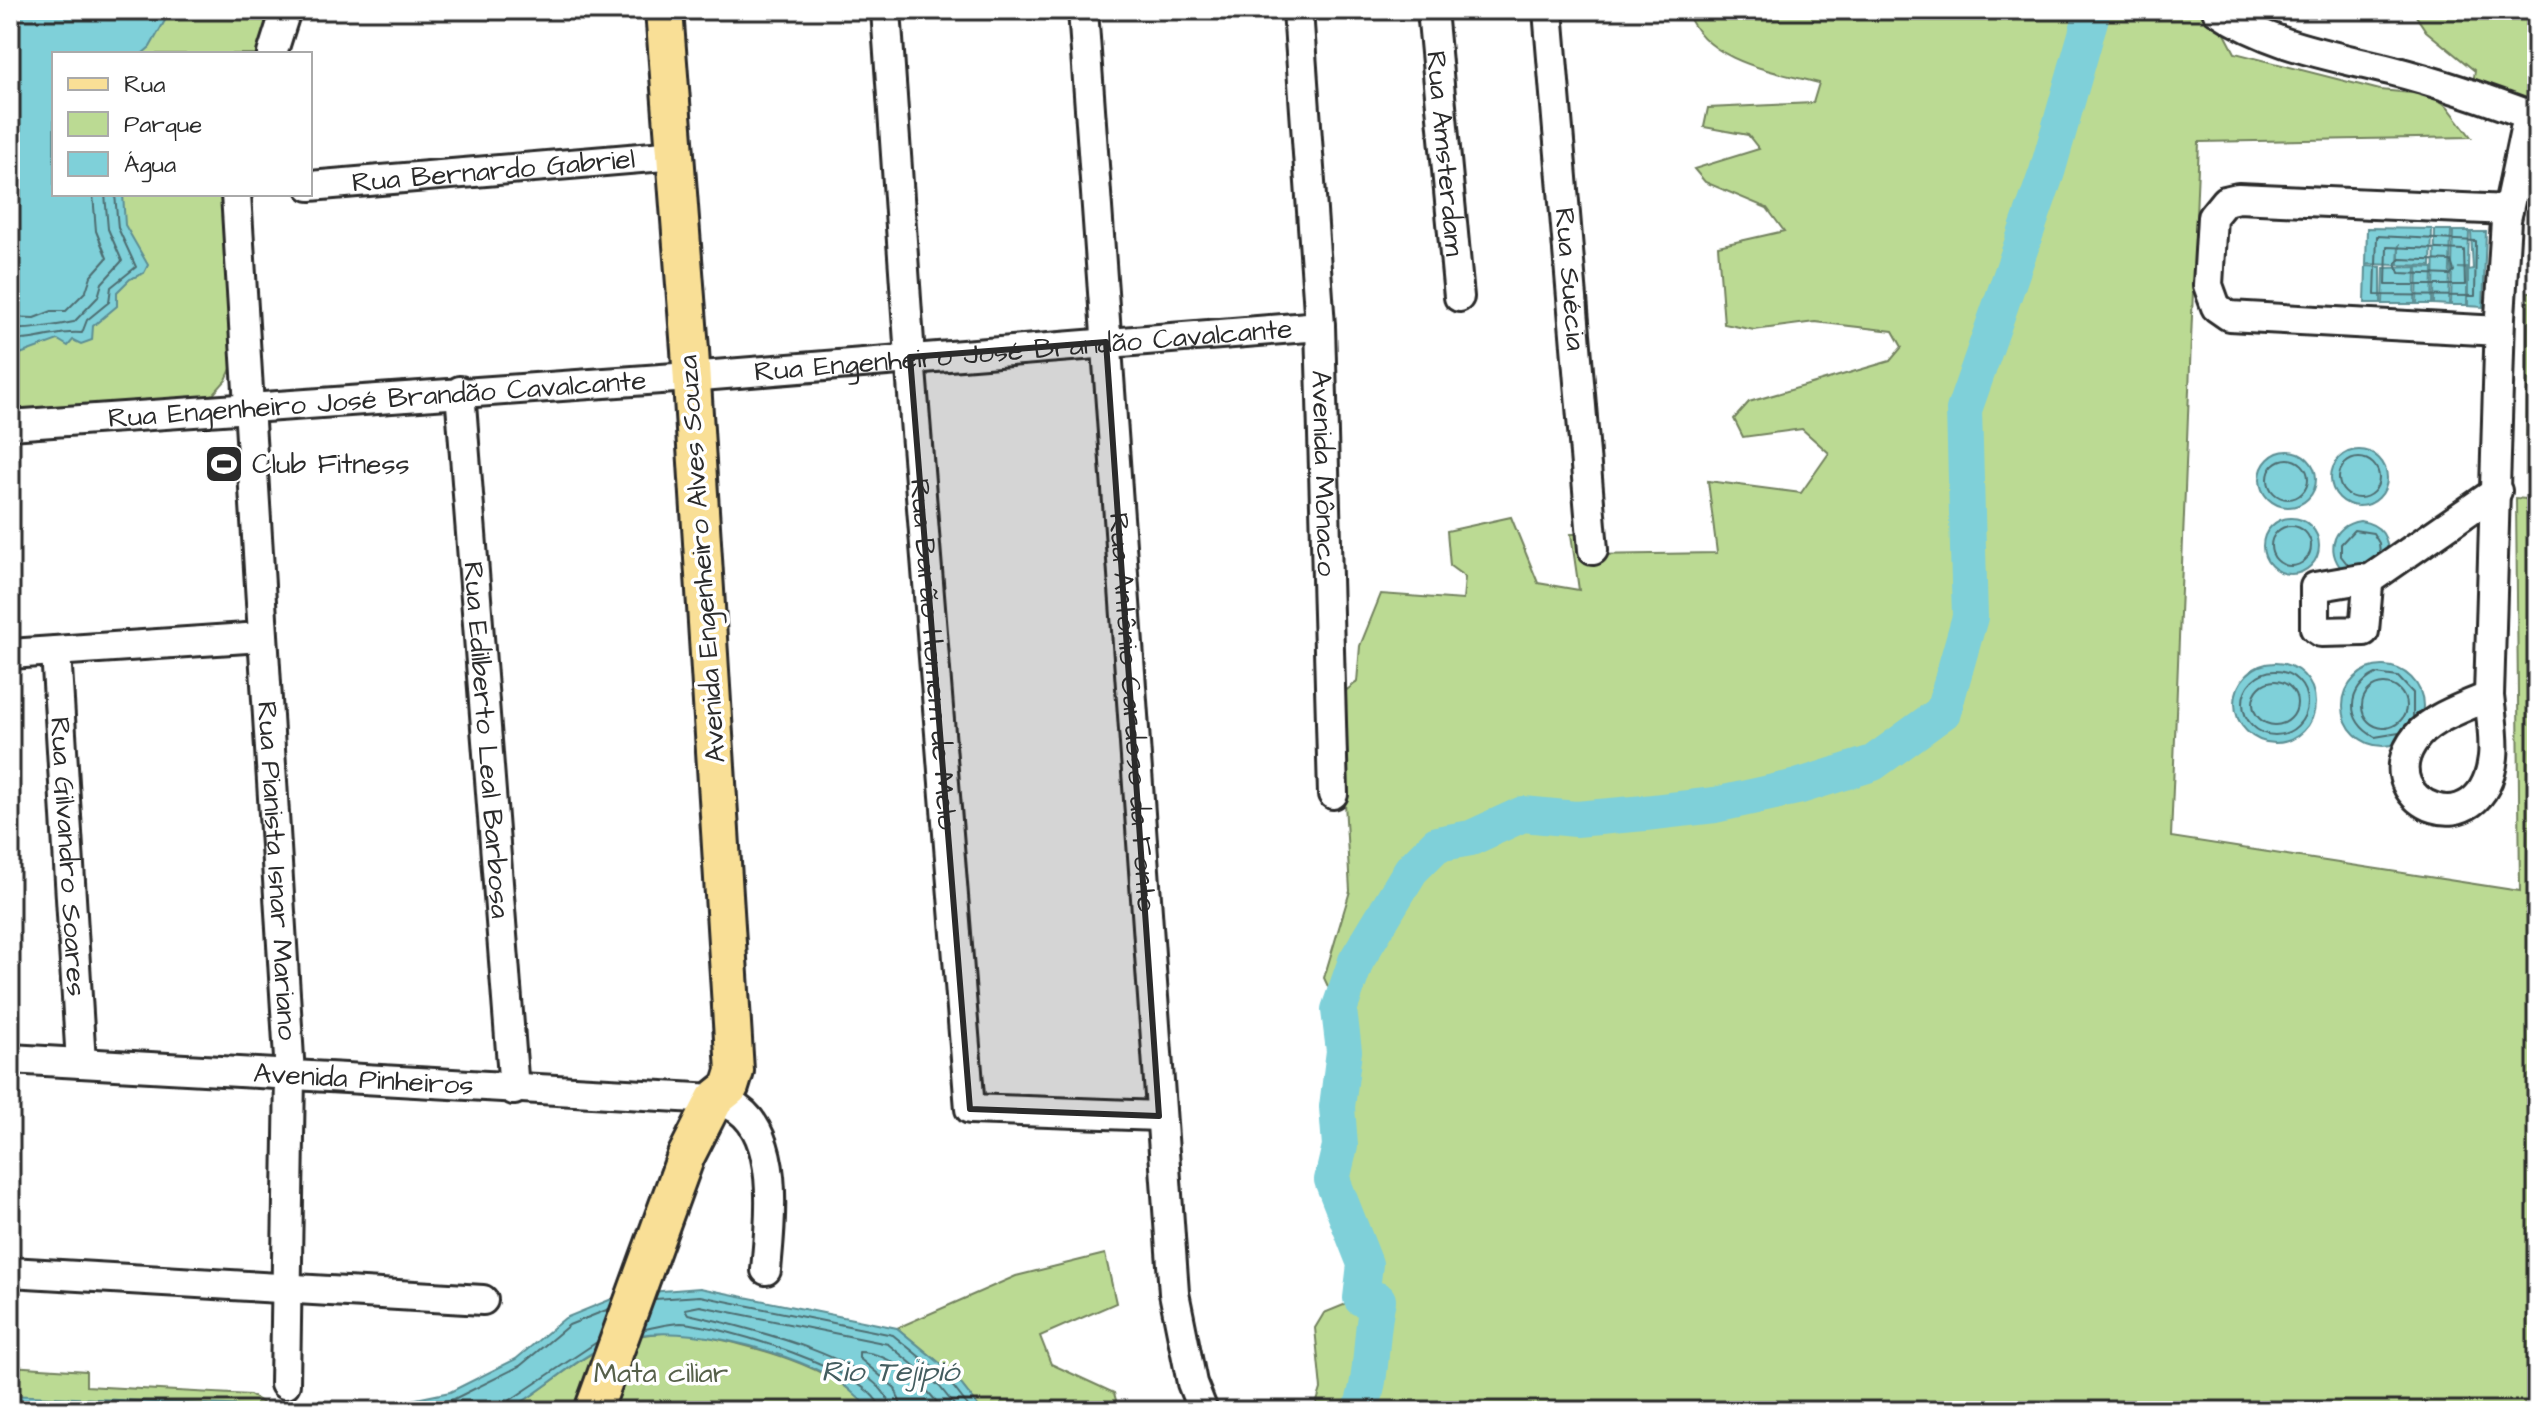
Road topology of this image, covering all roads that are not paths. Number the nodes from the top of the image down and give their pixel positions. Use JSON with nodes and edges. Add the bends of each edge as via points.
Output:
{"nodes":[{"id":1,"x":286,"y":10,"type":"edge"},
{"id":2,"x":664,"y":10,"type":"edge"},
{"id":3,"x":886,"y":10,"type":"edge"},
{"id":4,"x":1083,"y":10,"type":"edge"},
{"id":5,"x":1298,"y":10,"type":"edge"},
{"id":6,"x":1432,"y":10,"type":"edge"},
{"id":7,"x":1548,"y":10,"type":"edge"},
{"id":8,"x":2217,"y":10,"type":"edge"},
{"id":9,"x":273,"y":52,"type":"edge"},
{"id":10,"x":2533,"y":116,"type":"edge"},
{"id":11,"x":676,"y":155,"type":"junction"},
{"id":12,"x":312,"y":186,"type":"edge"},
{"id":13,"x":236,"y":196,"type":"edge"},
{"id":14,"x":2508,"y":210,"type":"junction"},
{"id":15,"x":1459,"y":297,"type":"dead end"},
{"id":16,"x":1320,"y":326,"type":"junction"},
{"id":17,"x":2499,"y":331,"type":"junction"},
{"id":18,"x":1106,"y":342,"type":"junction"},
{"id":19,"x":910,"y":357,"type":"junction"},
{"id":20,"x":689,"y":377,"type":"junction"},
{"id":21,"x":460,"y":391,"type":"junction"},
{"id":22,"x":251,"y":407,"type":"junction"},
{"id":23,"x":10,"y":425,"type":"edge"},
{"id":24,"x":2497,"y":491,"type":"junction"},
{"id":25,"x":1593,"y":550,"type":"dead end"},
{"id":26,"x":2366,"y":582,"type":"dead end"},
{"id":27,"x":261,"y":637,"type":"junction"},
{"id":28,"x":56,"y":651,"type":"junction"},
{"id":29,"x":10,"y":654,"type":"edge"},
{"id":30,"x":2489,"y":696,"type":"dead end"},
{"id":31,"x":1333,"y":794,"type":"dead end"},
{"id":32,"x":10,"y":1059,"type":"edge"},
{"id":33,"x":81,"y":1063,"type":"junction"},
{"id":34,"x":290,"y":1075,"type":"junction"},
{"id":35,"x":514,"y":1090,"type":"junction"},
{"id":36,"x":715,"y":1099,"type":"junction"},
{"id":37,"x":1159,"y":1116,"type":"junction"},
{"id":38,"x":766,"y":1270,"type":"dead end"},
{"id":39,"x":10,"y":1272,"type":"edge"},
{"id":40,"x":289,"y":1288,"type":"junction"},
{"id":41,"x":483,"y":1300,"type":"dead end"},
{"id":42,"x":285,"y":1384,"type":"dead end"},
{"id":43,"x":593,"y":1411,"type":"edge"},
{"id":44,"x":1203,"y":1411,"type":"edge"}],
"edges":[{"from":1,"to":9,"type":"street"},
{"from":2,"to":11,"type":"main road","name":"Avenida Engenheiro Alves Souza"},
{"from":3,"to":19,"type":"street","name":"Rua Barão Homem de Melo"},
{"from":4,"to":18,"type":"street","name":"Rua Antônio Cardoso da Fonte"},
{"from":5,"to":16,"type":"street","name":"Avenida Mônaco"},
{"from":6,"to":15,"type":"street","name":"Rua Amsterdam"},
{"from":7,"to":25,"type":"street","name":"Rua Suécia"},
{"from":8,"to":10,"type":"street","via":[[2245,29],[2285,44],[2394,71]]},
{"from":10,"to":14,"type":"street"},
{"from":11,"to":12,"type":"street","name":"Rua Bernardo Gabriel"},
{"from":11,"to":20,"type":"main road","name":"Avenida Engenheiro Alves Souza"},
{"from":13,"to":22,"type":"street","name":"Rua Pianista Isnar Mariano"},
{"from":14,"to":17,"type":"street"},
{"from":14,"to":17,"type":"street","via":[[2238,198],[2225,201],[2212,217],[2208,285],[2216,307],[2229,316]]},
{"from":16,"to":18,"type":"street","name":"Rua Engenheiro José Brandão Cavalcante"},
{"from":16,"to":31,"type":"street","name":"Avenida Mônaco"},
{"from":17,"to":24,"type":"street"},
{"from":18,"to":19,"type":"street","name":"Rua Engenheiro José Brandão Cavalcante"},
{"from":18,"to":37,"type":"street","name":"Rua Antônio Cardoso da Fonte"},
{"from":19,"to":20,"type":"street","name":"Rua Engenheiro José Brandão Cavalcante"},
{"from":19,"to":37,"type":"street","name":"Rua Barão Homem de Melo","via":[[970,1109]]},
{"from":20,"to":21,"type":"street","name":"Rua Engenheiro José Brandão Cavalcante"},
{"from":20,"to":36,"type":"main road","name":"Avenida Engenheiro Alves Souza","via":[[735,1071],[730,1087]]},
{"from":21,"to":22,"type":"street","name":"Rua Engenheiro José Brandão Cavalcante"},
{"from":21,"to":35,"type":"street","name":"Rua Edilberto Leal Barbosa"},
{"from":22,"to":23,"type":"street","name":"Rua Engenheiro José Brandão Cavalcante"},
{"from":22,"to":27,"type":"street","name":"Rua Pianista Isnar Mariano"},
{"from":24,"to":26,"type":"street"},
{"from":24,"to":30,"type":"street"},
{"from":27,"to":28,"type":"street"},
{"from":27,"to":34,"type":"street","name":"Rua Pianista Isnar Mariano"},
{"from":28,"to":29,"type":"street"},
{"from":28,"to":33,"type":"street","name":"Rua Gilvandro Soares"},
{"from":32,"to":33,"type":"street","name":"Avenida Pinheiros"},
{"from":33,"to":34,"type":"street","name":"Avenida Pinheiros"},
{"from":34,"to":35,"type":"street","name":"Avenida Pinheiros"},
{"from":34,"to":40,"type":"street","name":"Rua Pianista Isnar Mariano"},
{"from":35,"to":36,"type":"street","name":"Avenida Pinheiros"},
{"from":36,"to":38,"type":"street","via":[[739,1109],[761,1140],[771,1191]]},
{"from":36,"to":43,"type":"main road","name":"Avenida Engenheiro Alves Souza","via":[[686,1156]]},
{"from":37,"to":44,"type":"street","name":"Rua Antônio Cardoso da Fonte","via":[[1174,1293]]},
{"from":39,"to":40,"type":"street"},
{"from":40,"to":41,"type":"street"},
{"from":40,"to":42,"type":"street","name":"Rua Pianista Isnar Mariano"}]}
